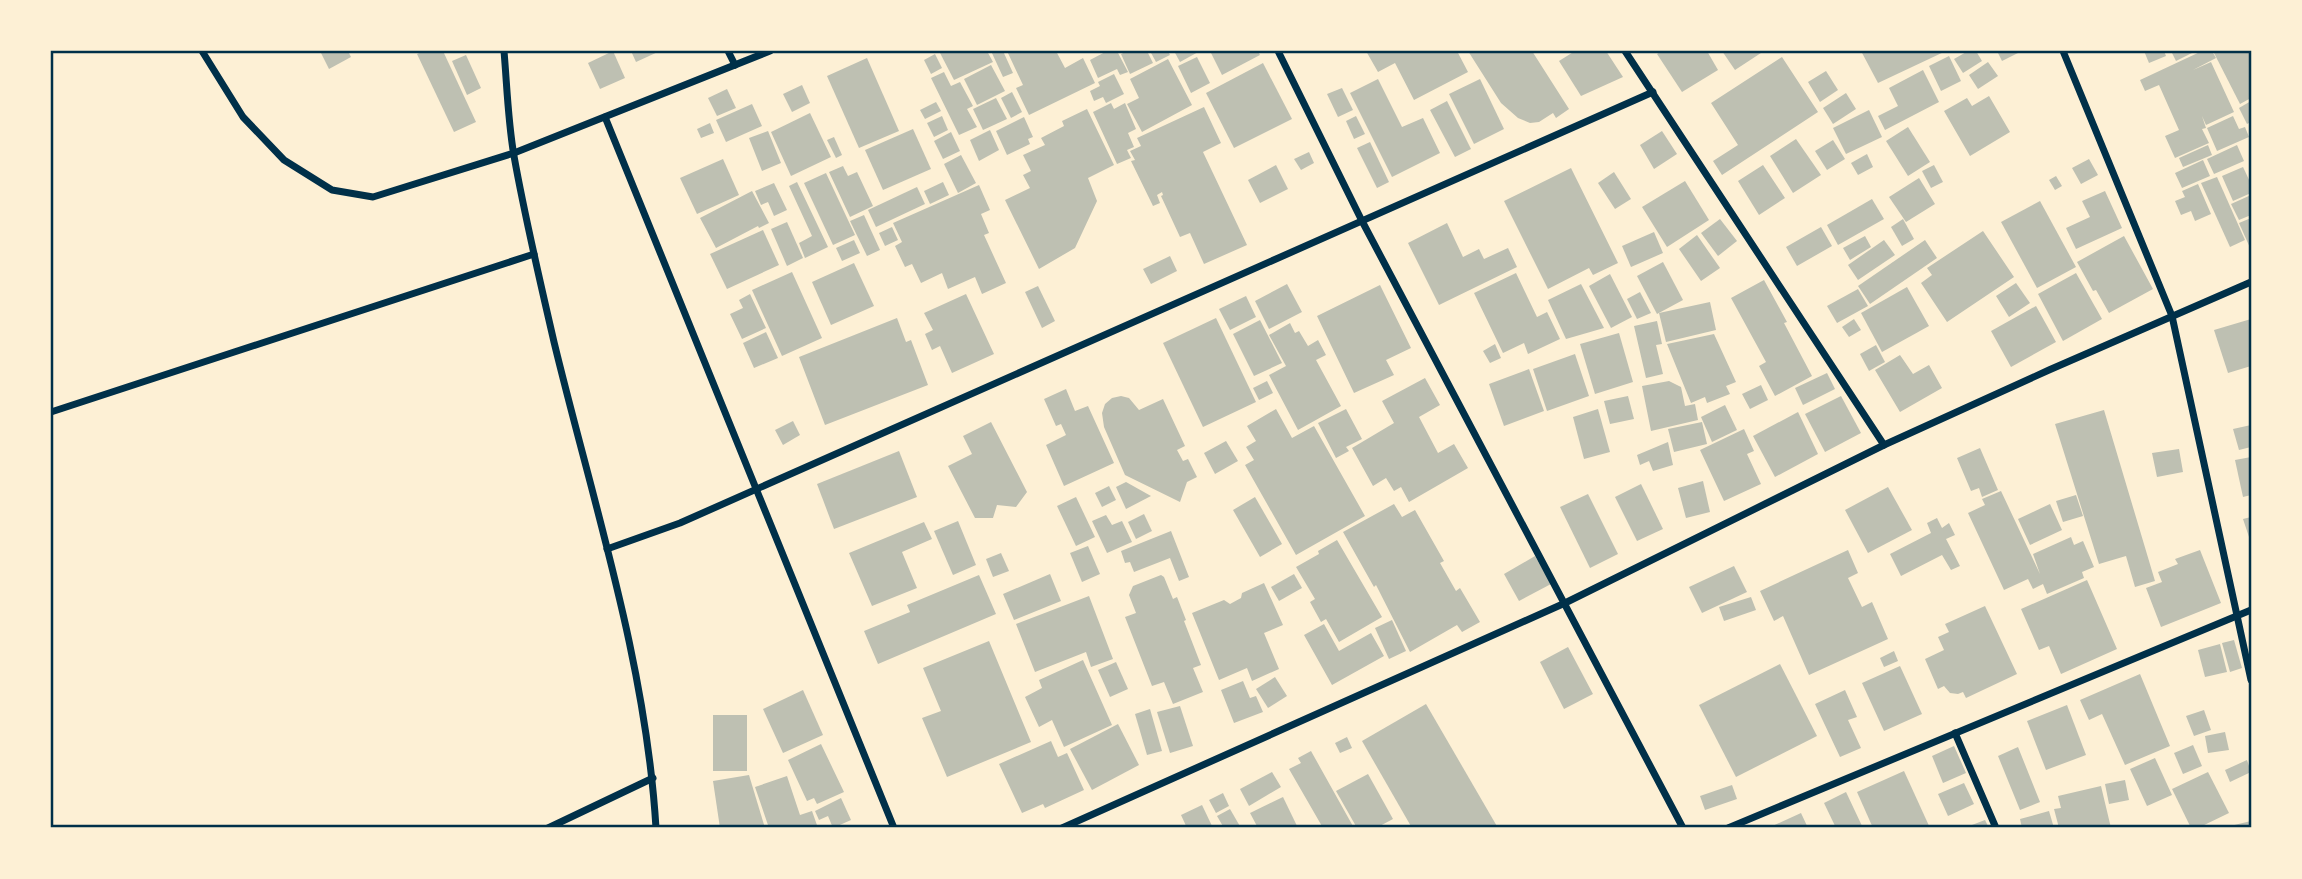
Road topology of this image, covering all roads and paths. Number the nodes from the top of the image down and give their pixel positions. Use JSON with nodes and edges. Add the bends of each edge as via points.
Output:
{"nodes":[{"id":1,"x":202,"y":51,"type":"edge"},
{"id":2,"x":504,"y":51,"type":"edge"},
{"id":3,"x":728,"y":51,"type":"edge"},
{"id":4,"x":770,"y":51,"type":"edge"},
{"id":5,"x":1278,"y":51,"type":"edge"},
{"id":6,"x":1625,"y":51,"type":"edge"},
{"id":7,"x":2063,"y":51,"type":"edge"},
{"id":8,"x":735,"y":65,"type":"junction"},
{"id":9,"x":1653,"y":92,"type":"junction"},
{"id":10,"x":605,"y":117,"type":"junction"},
{"id":11,"x":514,"y":153,"type":"junction"},
{"id":12,"x":1363,"y":221,"type":"junction"},
{"id":13,"x":534,"y":254,"type":"junction"},
{"id":14,"x":2251,"y":282,"type":"edge"},
{"id":15,"x":2172,"y":316,"type":"junction"},
{"id":16,"x":51,"y":412,"type":"edge"},
{"id":17,"x":1884,"y":445,"type":"junction"},
{"id":18,"x":756,"y":488,"type":"junction"},
{"id":19,"x":607,"y":549,"type":"junction"},
{"id":20,"x":1565,"y":603,"type":"junction"},
{"id":21,"x":2251,"y":610,"type":"edge"},
{"id":22,"x":2236,"y":615,"type":"junction"},
{"id":23,"x":2251,"y":680,"type":"edge"},
{"id":24,"x":1955,"y":733,"type":"junction"},
{"id":25,"x":653,"y":778,"type":"junction"},
{"id":26,"x":548,"y":828,"type":"edge"},
{"id":27,"x":656,"y":828,"type":"edge"},
{"id":28,"x":894,"y":828,"type":"edge"},
{"id":29,"x":1062,"y":828,"type":"edge"},
{"id":30,"x":1683,"y":828,"type":"edge"},
{"id":31,"x":1728,"y":828,"type":"edge"},
{"id":32,"x":1996,"y":828,"type":"edge"}],
"edges":[{"from":1,"to":11,"type":"street","via":[[243,117],[284,160],[332,190],[373,197]]},
{"from":2,"to":11,"type":"street"},
{"from":3,"to":8,"type":"street"},
{"from":4,"to":8,"type":"street"},
{"from":5,"to":12,"type":"street"},
{"from":6,"to":9,"type":"street"},
{"from":7,"to":15,"type":"street"},
{"from":8,"to":10,"type":"street"},
{"from":9,"to":12,"type":"street"},
{"from":9,"to":17,"type":"street"},
{"from":10,"to":11,"type":"street"},
{"from":10,"to":18,"type":"street"},
{"from":11,"to":13,"type":"street"},
{"from":12,"to":18,"type":"street"},
{"from":12,"to":20,"type":"street"},
{"from":13,"to":16,"type":"street"},
{"from":13,"to":19,"type":"street"},
{"from":14,"to":15,"type":"street"},
{"from":15,"to":17,"type":"street"},
{"from":15,"to":22,"type":"street"},
{"from":17,"to":20,"type":"street"},
{"from":18,"to":19,"type":"street","via":[[680,523]]},
{"from":18,"to":28,"type":"street"},
{"from":19,"to":25,"type":"street"},
{"from":20,"to":29,"type":"street"},
{"from":20,"to":30,"type":"street"},
{"from":21,"to":22,"type":"street"},
{"from":22,"to":23,"type":"street"},
{"from":22,"to":24,"type":"street"},
{"from":24,"to":31,"type":"street"},
{"from":24,"to":32,"type":"street"},
{"from":25,"to":26,"type":"street"},
{"from":25,"to":27,"type":"street"}]}
